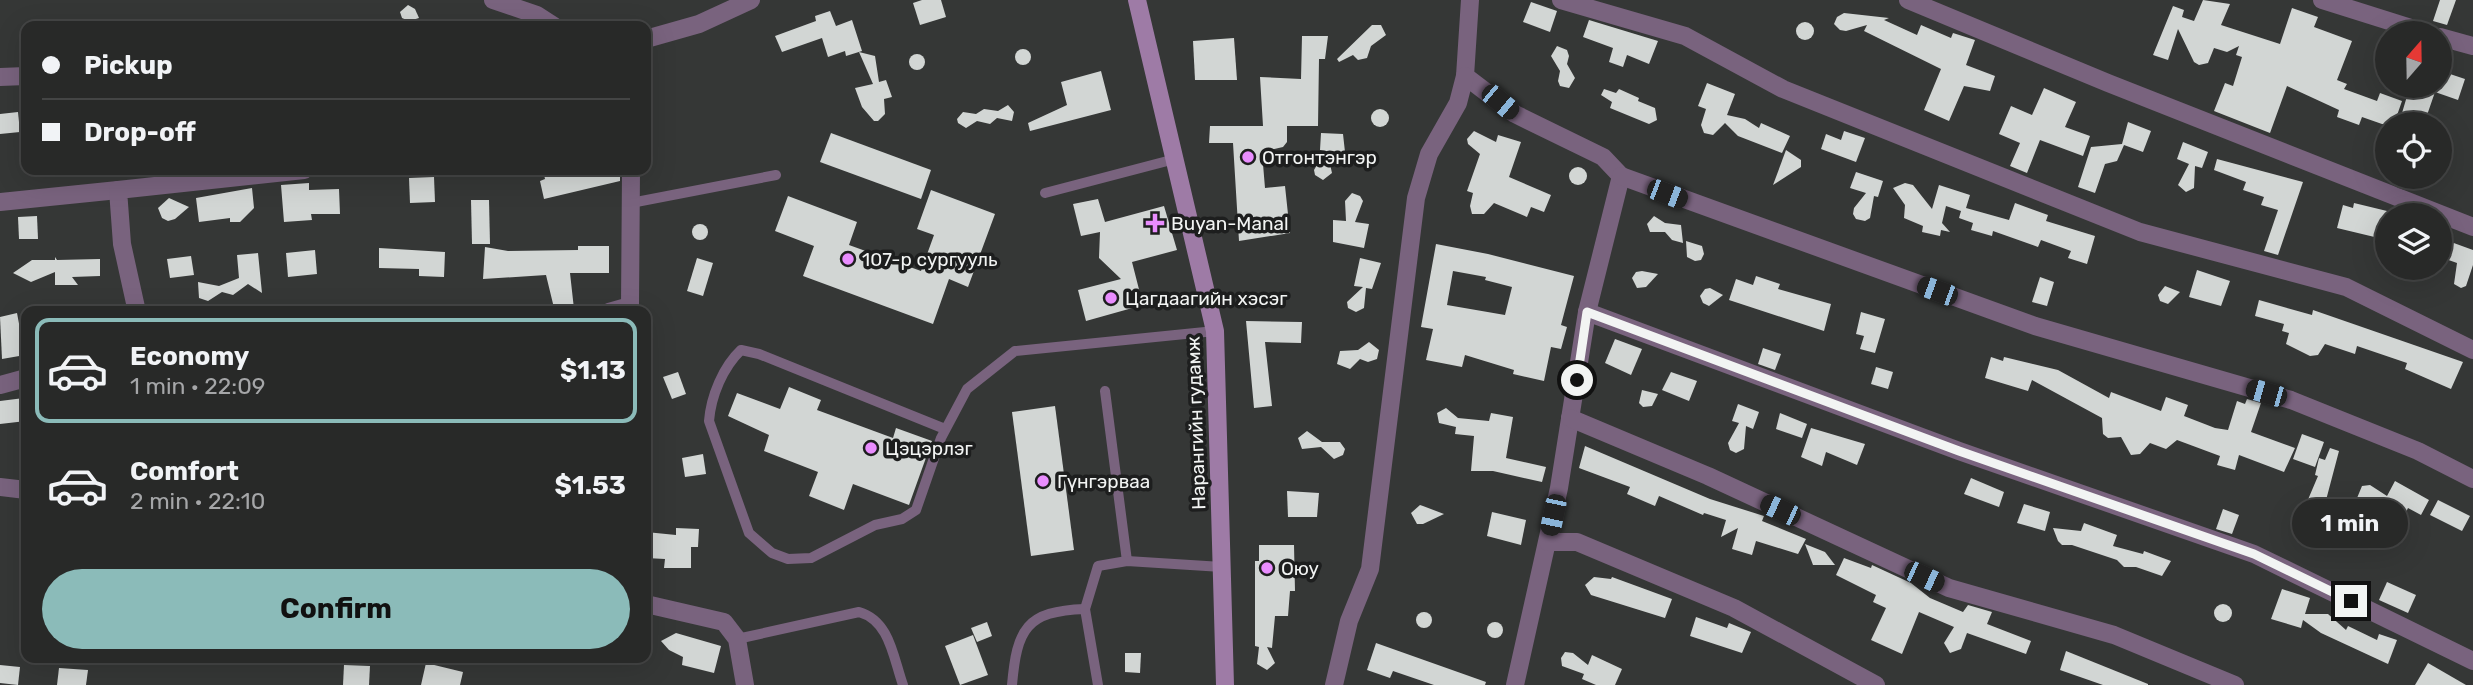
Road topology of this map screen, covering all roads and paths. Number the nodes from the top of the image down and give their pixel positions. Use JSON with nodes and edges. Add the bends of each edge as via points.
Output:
{"nodes":[{"id":1,"x":493,"y":0,"type":"edge"},
{"id":2,"x":751,"y":0,"type":"edge"},
{"id":3,"x":1137,"y":0,"type":"edge"},
{"id":4,"x":1470,"y":0,"type":"edge"},
{"id":5,"x":1561,"y":0,"type":"edge"},
{"id":6,"x":1908,"y":0,"type":"edge"},
{"id":7,"x":2322,"y":0,"type":"edge"},
{"id":8,"x":546,"y":21,"type":"edge"},
{"id":9,"x":2389,"y":21,"type":"edge"},
{"id":10,"x":651,"y":38,"type":"edge"},
{"id":11,"x":2452,"y":40,"type":"edge"},
{"id":12,"x":2473,"y":46,"type":"edge"},
{"id":13,"x":21,"y":76,"type":"edge"},
{"id":14,"x":1465,"y":76,"type":"junction"},
{"id":15,"x":0,"y":77,"type":"edge"},
{"id":16,"x":1175,"y":159,"type":"junction"},
{"id":17,"x":258,"y":175,"type":"edge"},
{"id":18,"x":631,"y":175,"type":"edge"},
{"id":19,"x":776,"y":175,"type":"dead end"},
{"id":20,"x":1621,"y":176,"type":"junction"},
{"id":21,"x":118,"y":190,"type":"junction"},
{"id":22,"x":1045,"y":193,"type":"dead end"},
{"id":23,"x":0,"y":202,"type":"edge"},
{"id":24,"x":631,"y":203,"type":"junction"},
{"id":25,"x":2473,"y":226,"type":"edge"},
{"id":26,"x":136,"y":306,"type":"edge"},
{"id":27,"x":631,"y":306,"type":"edge"},
{"id":28,"x":1587,"y":312,"type":"junction"},
{"id":29,"x":1215,"y":331,"type":"junction"},
{"id":30,"x":2473,"y":350,"type":"edge"},
{"id":31,"x":21,"y":379,"type":"edge"},
{"id":32,"x":0,"y":385,"type":"edge"},
{"id":33,"x":1105,"y":391,"type":"dead end"},
{"id":34,"x":1570,"y":418,"type":"junction"},
{"id":35,"x":946,"y":429,"type":"junction"},
{"id":36,"x":2473,"y":479,"type":"edge"},
{"id":37,"x":0,"y":487,"type":"edge"},
{"id":38,"x":21,"y":489,"type":"edge"},
{"id":39,"x":1548,"y":542,"type":"junction"},
{"id":40,"x":1127,"y":561,"type":"junction"},
{"id":41,"x":1222,"y":568,"type":"junction"},
{"id":42,"x":651,"y":605,"type":"edge"},
{"id":43,"x":1085,"y":609,"type":"junction"},
{"id":44,"x":737,"y":639,"type":"junction"},
{"id":45,"x":2473,"y":660,"type":"edge"},
{"id":46,"x":745,"y":685,"type":"edge"},
{"id":47,"x":903,"y":685,"type":"edge"},
{"id":48,"x":1012,"y":685,"type":"edge"},
{"id":49,"x":1098,"y":685,"type":"edge"},
{"id":50,"x":1225,"y":685,"type":"edge"},
{"id":51,"x":1334,"y":685,"type":"edge"},
{"id":52,"x":1515,"y":685,"type":"edge"},
{"id":53,"x":1876,"y":685,"type":"edge"},
{"id":54,"x":2235,"y":685,"type":"edge"}],
"edges":[{"from":1,"to":8,"type":"street"},
{"from":2,"to":10,"type":"street","via":[[699,24]]},
{"from":3,"to":16,"type":"main road","name":"Нарангийн гудамж"},
{"from":4,"to":14,"type":"street"},
{"from":5,"to":30,"type":"street","via":[[1685,36],[1783,89],[2140,232],[2346,287]]},
{"from":6,"to":25,"type":"street"},
{"from":7,"to":9,"type":"street"},
{"from":11,"to":12,"type":"street"},
{"from":13,"to":15,"type":"street"},
{"from":14,"to":20,"type":"street","via":[[1515,114],[1603,157]]},
{"from":14,"to":51,"type":"street","via":[[1458,103],[1429,154],[1416,198],[1370,569],[1349,621]]},
{"from":16,"to":22,"type":"lane"},
{"from":16,"to":29,"type":"main road","name":"Нарангийн гудамж"},
{"from":17,"to":21,"type":"street"},
{"from":18,"to":24,"type":"street"},
{"from":19,"to":24,"type":"lane"},
{"from":20,"to":28,"type":"street"},
{"from":20,"to":36,"type":"street","via":[[2035,326],[2291,400],[2418,451]]},
{"from":21,"to":23,"type":"street"},
{"from":21,"to":26,"type":"street","via":[[122,244]]},
{"from":24,"to":27,"type":"street"},
{"from":28,"to":34,"type":"street"},
{"from":28,"to":45,"type":"street","via":[[1959,451],[2254,554]]},
{"from":29,"to":35,"type":"lane","via":[[1015,351],[967,389]]},
{"from":29,"to":41,"type":"main road","name":"Нарангийн гудамж"},
{"from":31,"to":32,"type":"street"},
{"from":33,"to":40,"type":"lane"},
{"from":34,"to":39,"type":"street"},
{"from":34,"to":54,"type":"street","via":[[1708,476],[1949,588],[2114,635]]},
{"from":35,"to":35,"type":"lane","via":[[741,350],[730,359],[711,404],[709,421],[750,533],[788,559],[811,558],[916,510]]},
{"from":37,"to":38,"type":"street"},
{"from":39,"to":52,"type":"street"},
{"from":39,"to":53,"type":"street","via":[[1577,542],[1734,608]]},
{"from":40,"to":41,"type":"lane"},
{"from":40,"to":43,"type":"lane","via":[[1098,566]]},
{"from":41,"to":50,"type":"main road","name":"Нарангийн гудамж"},
{"from":42,"to":44,"type":"street","via":[[724,622]]},
{"from":43,"to":48,"type":"lane","via":[[1055,610],[1034,620],[1016,646]]},
{"from":43,"to":49,"type":"lane"},
{"from":44,"to":46,"type":"street"},
{"from":44,"to":47,"type":"lane","via":[[859,612],[882,624]]}]}
